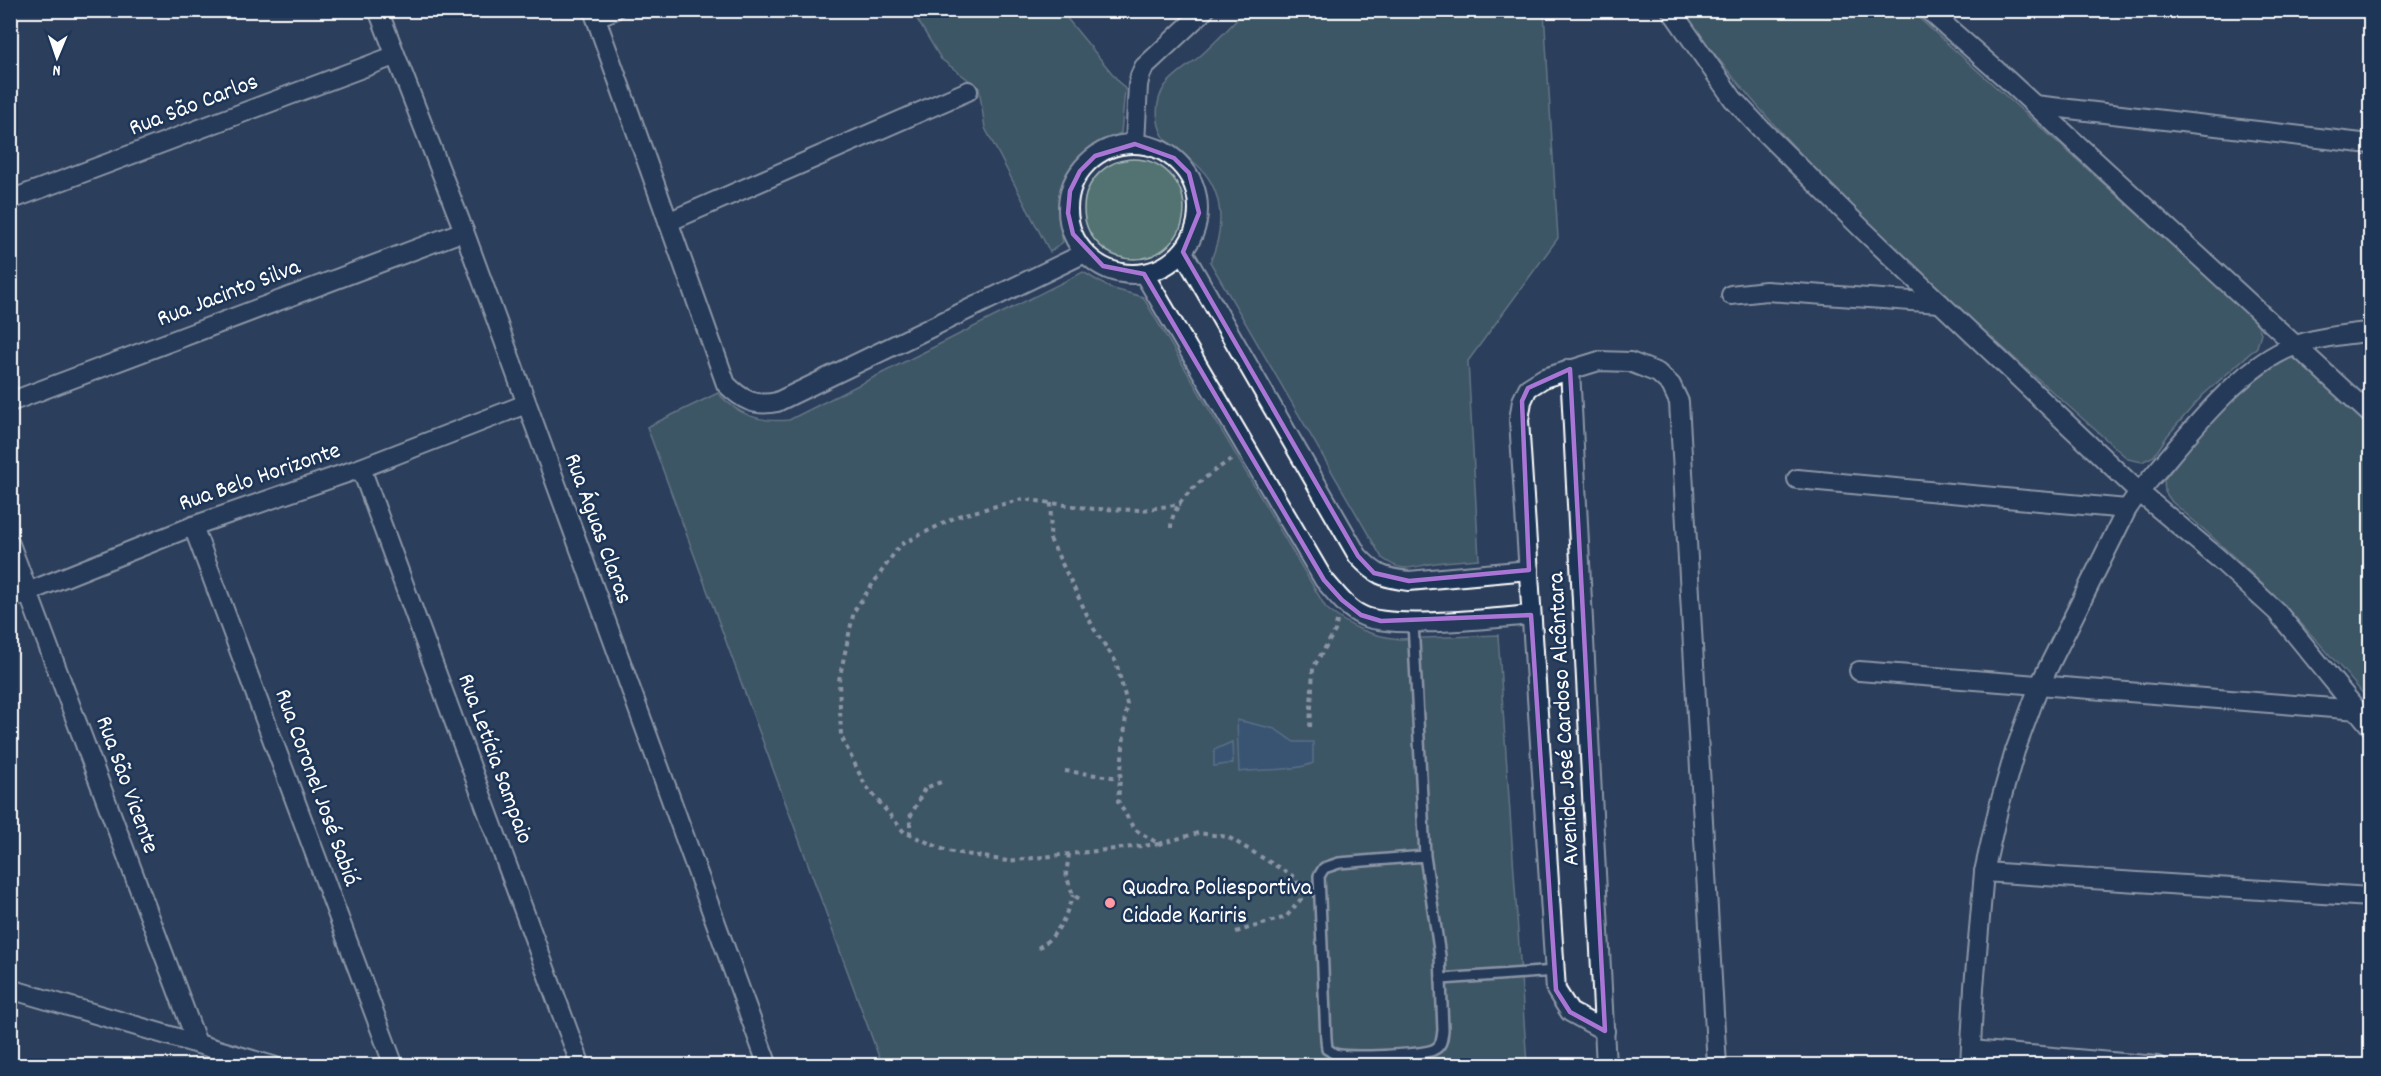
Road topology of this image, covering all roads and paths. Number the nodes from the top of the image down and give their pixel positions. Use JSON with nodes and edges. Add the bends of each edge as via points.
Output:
{"nodes":[{"id":1,"x":378,"y":10,"type":"edge"},
{"id":2,"x":614,"y":10,"type":"edge"},
{"id":3,"x":1205,"y":10,"type":"edge"},
{"id":4,"x":1671,"y":10,"type":"edge"},
{"id":5,"x":1928,"y":10,"type":"edge"},
{"id":6,"x":595,"y":14,"type":"edge"},
{"id":7,"x":394,"y":56,"type":"junction"},
{"id":8,"x":968,"y":91,"type":"dead end"},
{"id":9,"x":2035,"y":105,"type":"junction"},
{"id":10,"x":1135,"y":144,"type":"junction"},
{"id":11,"x":2370,"y":144,"type":"edge"},
{"id":12,"x":10,"y":200,"type":"edge"},
{"id":13,"x":668,"y":222,"type":"junction"},
{"id":14,"x":464,"y":231,"type":"junction"},
{"id":15,"x":1183,"y":252,"type":"junction"},
{"id":16,"x":1085,"y":253,"type":"junction"},
{"id":17,"x":1144,"y":274,"type":"junction"},
{"id":18,"x":1731,"y":295,"type":"dead end"},
{"id":19,"x":1940,"y":303,"type":"junction"},
{"id":20,"x":2370,"y":332,"type":"edge"},
{"id":21,"x":2295,"y":345,"type":"junction"},
{"id":22,"x":1570,"y":369,"type":"junction"},
{"id":23,"x":10,"y":402,"type":"edge"},
{"id":24,"x":526,"y":404,"type":"junction"},
{"id":25,"x":2370,"y":414,"type":"edge"},
{"id":26,"x":1247,"y":450,"type":"junction"},
{"id":27,"x":361,"y":468,"type":"junction"},
{"id":28,"x":1797,"y":479,"type":"dead end"},
{"id":29,"x":2139,"y":492,"type":"junction"},
{"id":30,"x":1051,"y":503,"type":"junction"},
{"id":31,"x":1181,"y":504,"type":"junction"},
{"id":32,"x":2127,"y":509,"type":"junction"},
{"id":33,"x":193,"y":526,"type":"junction"},
{"id":34,"x":1171,"y":528,"type":"dead end"},
{"id":35,"x":10,"y":544,"type":"edge"},
{"id":36,"x":1529,"y":570,"type":"junction"},
{"id":37,"x":28,"y":593,"type":"junction"},
{"id":38,"x":10,"y":599,"type":"edge"},
{"id":39,"x":1342,"y":600,"type":"junction"},
{"id":40,"x":1531,"y":615,"type":"junction"},
{"id":41,"x":1413,"y":622,"type":"junction"},
{"id":42,"x":1859,"y":671,"type":"dead end"},
{"id":43,"x":2039,"y":686,"type":"junction"},
{"id":44,"x":2358,"y":710,"type":"junction"},
{"id":45,"x":1310,"y":726,"type":"dead end"},
{"id":46,"x":2370,"y":726,"type":"edge"},
{"id":47,"x":1065,"y":771,"type":"dead end"},
{"id":48,"x":1120,"y":778,"type":"junction"},
{"id":49,"x":944,"y":781,"type":"dead end"},
{"id":50,"x":910,"y":835,"type":"junction"},
{"id":51,"x":1159,"y":844,"type":"junction"},
{"id":52,"x":1069,"y":854,"type":"junction"},
{"id":53,"x":1425,"y":856,"type":"junction"},
{"id":54,"x":1984,"y":872,"type":"junction"},
{"id":55,"x":1073,"y":896,"type":"junction"},
{"id":56,"x":2370,"y":897,"type":"edge"},
{"id":57,"x":1083,"y":901,"type":"dead end"},
{"id":58,"x":1236,"y":932,"type":"dead end"},
{"id":59,"x":1038,"y":948,"type":"dead end"},
{"id":60,"x":1555,"y":971,"type":"junction"},
{"id":61,"x":1441,"y":979,"type":"junction"},
{"id":62,"x":10,"y":990,"type":"edge"},
{"id":63,"x":1605,"y":1030,"type":"junction"},
{"id":64,"x":197,"y":1043,"type":"junction"},
{"id":65,"x":1971,"y":1058,"type":"edge"},
{"id":66,"x":273,"y":1065,"type":"edge"},
{"id":67,"x":394,"y":1065,"type":"edge"},
{"id":68,"x":581,"y":1065,"type":"edge"},
{"id":69,"x":768,"y":1065,"type":"edge"},
{"id":70,"x":1606,"y":1065,"type":"edge"},
{"id":71,"x":1717,"y":1065,"type":"edge"},
{"id":72,"x":2157,"y":1065,"type":"edge"}],
"edges":[{"from":1,"to":7,"type":"street","name":"Rua Águas Claras"},
{"from":2,"to":6,"type":"street"},
{"from":3,"to":10,"type":"street","via":[[1144,67],[1138,85]]},
{"from":4,"to":19,"type":"street","via":[[1722,84],[1754,121]]},
{"from":5,"to":9,"type":"street"},
{"from":6,"to":13,"type":"street"},
{"from":7,"to":12,"type":"street","name":"Rua São Carlos"},
{"from":7,"to":14,"type":"street","name":"Rua Águas Claras"},
{"from":8,"to":13,"type":"street"},
{"from":9,"to":11,"type":"street"},
{"from":9,"to":21,"type":"street"},
{"from":10,"to":15,"type":"street","via":[[1156,148],[1174,158],[1188,173],[1197,193],[1197,224]]},
{"from":10,"to":16,"type":"street","via":[[1114,146],[1095,156],[1080,171],[1070,191],[1070,224]]},
{"from":13,"to":16,"type":"street","via":[[726,384],[738,396],[765,405]]},
{"from":14,"to":23,"type":"street","name":"Rua Jacinto Silva"},
{"from":14,"to":24,"type":"street","name":"Rua Águas Claras"},
{"from":15,"to":17,"type":"street"},
{"from":15,"to":36,"type":"street","via":[[1358,556],[1374,573],[1409,581]]},
{"from":16,"to":17,"type":"street","via":[[1102,267]]},
{"from":17,"to":26,"type":"street"},
{"from":18,"to":19,"type":"street","via":[[1766,291]]},
{"from":19,"to":29,"type":"street"},
{"from":20,"to":21,"type":"street"},
{"from":21,"to":25,"type":"street"},
{"from":21,"to":29,"type":"street","via":[[2242,377]]},
{"from":22,"to":36,"type":"street","via":[[1528,388],[1522,401],[1519,420]]},
{"from":22,"to":63,"type":"street","name":"Avenida José Cardoso Alcântara"},
{"from":22,"to":71,"type":"street","via":[[1599,361],[1630,362],[1658,373],[1671,385],[1679,402]]},
{"from":24,"to":27,"type":"street","name":"Rua Belo Horizonte"},
{"from":24,"to":69,"type":"street","name":"Rua Águas Claras"},
{"from":26,"to":31,"type":"path","via":[[1208,473]]},
{"from":26,"to":39,"type":"street","via":[[1324,580]]},
{"from":27,"to":33,"type":"street","name":"Rua Belo Horizonte"},
{"from":27,"to":68,"type":"street","name":"Rua Letícia Sampaio"},
{"from":28,"to":32,"type":"street"},
{"from":29,"to":32,"type":"street"},
{"from":29,"to":44,"type":"street","via":[[2277,612]]},
{"from":30,"to":31,"type":"path","via":[[1143,510]]},
{"from":30,"to":48,"type":"path","via":[[1050,539],[1094,628],[1116,662],[1125,693]]},
{"from":30,"to":50,"type":"path","via":[[1023,499],[958,516],[900,545],[854,611],[839,680],[841,736],[865,785]]},
{"from":31,"to":34,"type":"path","via":[[1171,517]]},
{"from":32,"to":43,"type":"street"},
{"from":33,"to":37,"type":"street","name":"Rua Belo Horizonte"},
{"from":33,"to":67,"type":"street","name":"Rua Coronel José Sabiá"},
{"from":35,"to":37,"type":"street","name":"Rua São Vicente"},
{"from":36,"to":40,"type":"street"},
{"from":37,"to":38,"type":"street","name":"Rua Belo Horizonte"},
{"from":37,"to":64,"type":"street","name":"Rua São Vicente"},
{"from":39,"to":41,"type":"street","via":[[1361,615],[1381,621]]},
{"from":39,"to":45,"type":"path","via":[[1335,631],[1313,668]]},
{"from":40,"to":41,"type":"street"},
{"from":40,"to":60,"type":"street"},
{"from":41,"to":53,"type":"lane"},
{"from":42,"to":43,"type":"street"},
{"from":43,"to":44,"type":"street"},
{"from":43,"to":54,"type":"street","via":[[2015,752]]},
{"from":44,"to":46,"type":"street"},
{"from":47,"to":48,"type":"path"},
{"from":48,"to":51,"type":"path","via":[[1118,801],[1134,829]]},
{"from":49,"to":50,"type":"path","via":[[924,788],[910,818]]},
{"from":50,"to":52,"type":"path","via":[[947,851],[1007,861]]},
{"from":51,"to":52,"type":"path"},
{"from":51,"to":58,"type":"path","via":[[1198,834],[1228,837],[1296,878],[1301,899],[1286,917]]},
{"from":52,"to":55,"type":"path","via":[[1066,875]]},
{"from":53,"to":61,"type":"lane"},
{"from":53,"to":61,"type":"lane","via":[[1340,862],[1324,868],[1319,876],[1327,1048],[1335,1054],[1374,1055],[1435,1049],[1442,1043]]},
{"from":54,"to":56,"type":"street"},
{"from":54,"to":65,"type":"street"},
{"from":55,"to":57,"type":"path"},
{"from":55,"to":59,"type":"path","via":[[1053,937]]},
{"from":60,"to":61,"type":"lane"},
{"from":60,"to":63,"type":"street","via":[[1556,990],[1570,1012]]},
{"from":62,"to":64,"type":"street"},
{"from":63,"to":70,"type":"street","name":"Avenida José Cardoso Alcântara"},
{"from":64,"to":66,"type":"street"},
{"from":65,"to":72,"type":"street"}]}
